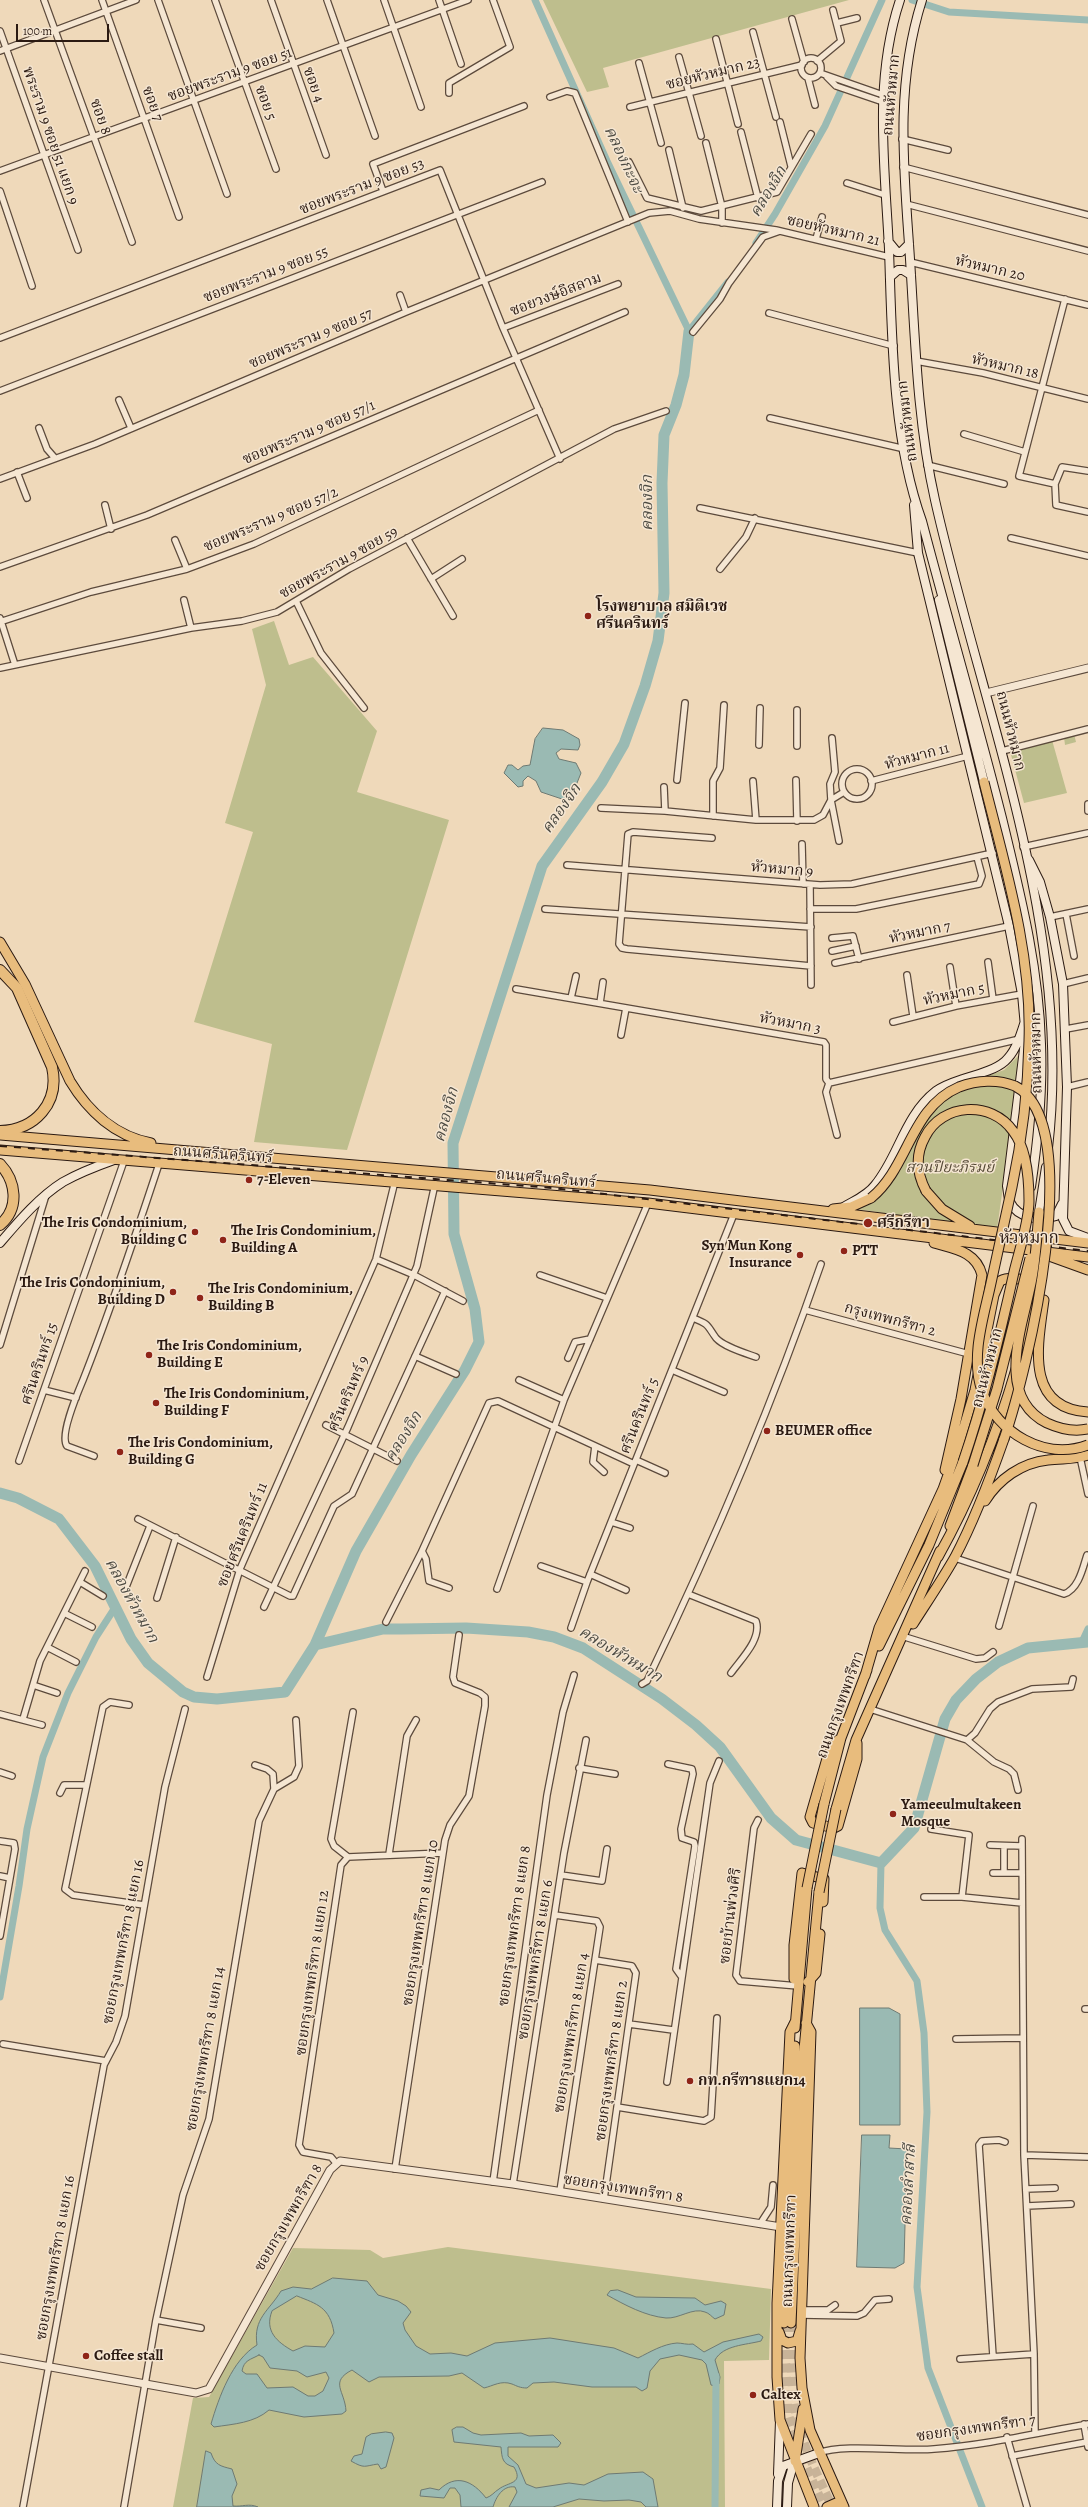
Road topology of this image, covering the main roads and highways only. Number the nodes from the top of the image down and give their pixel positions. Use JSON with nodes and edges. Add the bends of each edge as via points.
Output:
{"nodes":[{"id":1,"x":900,"y":0,"type":"edge"},
{"id":2,"x":922,"y":0,"type":"edge"},
{"id":3,"x":888,"y":240,"type":"junction"},
{"id":4,"x":909,"y":244,"type":"junction"},
{"id":5,"x":911,"y":275,"type":"junction"},
{"id":6,"x":890,"y":277,"type":"junction"},
{"id":7,"x":914,"y":496,"type":"junction"},
{"id":8,"x":935,"y":569,"type":"junction"},
{"id":9,"x":984,"y":782,"type":"joint"},
{"id":10,"x":1024,"y":849,"type":"junction"},
{"id":11,"x":0,"y":942,"type":"edge"},
{"id":12,"x":2,"y":972,"type":"edge"},
{"id":13,"x":1025,"y":1021,"type":"junction"},
{"id":14,"x":0,"y":1131,"type":"edge"},
{"id":15,"x":0,"y":1135,"type":"edge"},
{"id":16,"x":0,"y":1150,"type":"edge"},
{"id":17,"x":185,"y":1150,"type":"junction"},
{"id":18,"x":119,"y":1160,"type":"junction"},
{"id":19,"x":0,"y":1164,"type":"edge"},
{"id":20,"x":1029,"y":1202,"type":"junction"},
{"id":21,"x":1062,"y":1204,"type":"junction"},
{"id":22,"x":842,"y":1208,"type":"junction"},
{"id":23,"x":817,"y":1211,"type":"junction"},
{"id":24,"x":1039,"y":1212,"type":"junction"},
{"id":25,"x":0,"y":1225,"type":"edge"},
{"id":26,"x":974,"y":1229,"type":"junction"},
{"id":27,"x":908,"y":1236,"type":"junction"},
{"id":28,"x":1088,"y":1238,"type":"edge"},
{"id":29,"x":0,"y":1243,"type":"edge"},
{"id":30,"x":1088,"y":1243,"type":"edge"},
{"id":31,"x":1039,"y":1252,"type":"junction"},
{"id":32,"x":1088,"y":1257,"type":"edge"},
{"id":33,"x":1073,"y":1265,"type":"junction"},
{"id":34,"x":1088,"y":1270,"type":"edge"},
{"id":35,"x":1088,"y":1273,"type":"edge"},
{"id":36,"x":1044,"y":1300,"type":"junction"},
{"id":37,"x":1088,"y":1412,"type":"edge"},
{"id":38,"x":1088,"y":1429,"type":"edge"},
{"id":39,"x":1088,"y":1445,"type":"edge"},
{"id":40,"x":1084,"y":1456,"type":"edge"},
{"id":41,"x":963,"y":1462,"type":"joint"},
{"id":42,"x":973,"y":1465,"type":"joint"},
{"id":43,"x":932,"y":1510,"type":"junction"},
{"id":44,"x":966,"y":1535,"type":"junction"},
{"id":45,"x":938,"y":1557,"type":"junction"},
{"id":46,"x":897,"y":1649,"type":"junction"},
{"id":47,"x":865,"y":1676,"type":"junction"},
{"id":48,"x":841,"y":1738,"type":"junction"},
{"id":49,"x":856,"y":1740,"type":"junction"},
{"id":50,"x":808,"y":1982,"type":"junction"},
{"id":51,"x":798,"y":1985,"type":"junction"},
{"id":52,"x":796,"y":2022,"type":"junction"},
{"id":53,"x":806,"y":2023,"type":"junction"},
{"id":54,"x":801,"y":2316,"type":"junction"},
{"id":55,"x":784,"y":2323,"type":"junction"},
{"id":56,"x":804,"y":2399,"type":"junction"},
{"id":57,"x":780,"y":2420,"type":"junction"},
{"id":58,"x":819,"y":2453,"type":"junction"},
{"id":59,"x":794,"y":2462,"type":"junction"},
{"id":60,"x":778,"y":2481,"type":"junction"},
{"id":61,"x":843,"y":2506,"type":"edge"},
{"id":62,"x":777,"y":2507,"type":"edge"},
{"id":63,"x":787,"y":2507,"type":"edge"},
{"id":64,"x":814,"y":2507,"type":"edge"},
{"id":65,"x":827,"y":2507,"type":"edge"}],
"edges":[{"from":1,"to":3,"type":"main road","name":"ถนนหัวหมาก","via":[[883,99]]},
{"from":2,"to":4,"type":"main road","name":"ถนนหัวหมาก","via":[[904,83],[902,139]]},
{"from":3,"to":4,"type":"main road","via":[[897,252],[901,252]]},
{"from":3,"to":6,"type":"main road","name":"ถนนหัวหมาก"},
{"from":4,"to":5,"type":"main road","name":"ถนนหัวหมาก"},
{"from":5,"to":6,"type":"main road","via":[[898,270]]},
{"from":5,"to":10,"type":"main road","name":"ถนนหัวหมาก","via":[[916,361],[928,465],[950,561],[1002,751]]},
{"from":6,"to":7,"type":"main road","name":"ถนนหัวหมาก","via":[[894,346],[905,449]]},
{"from":7,"to":8,"type":"main road","name":"ถนนหัวหมาก"},
{"from":7,"to":13,"type":"main road","via":[[918,553],[993,853],[1022,994]]},
{"from":8,"to":9,"type":"main road","via":[[942,617]]},
{"from":8,"to":20,"type":"main road","name":"ถนนหัวหมาก","bridge":true,"via":[[1019,886],[1036,980],[1042,1075],[1037,1144]]},
{"from":9,"to":39,"type":"main road","bridge":true,"via":[[1020,939],[1028,1000],[1029,1041],[1020,1136],[979,1338],[978,1368],[982,1391],[992,1410],[1006,1428],[1023,1440],[1042,1447],[1062,1449]]},
{"from":10,"to":21,"type":"main road","via":[[1040,882],[1050,917],[1063,984],[1067,1087]]},
{"from":10,"to":24,"type":"main road","name":"ถนนหัวหมาก","bridge":true,"via":[[1040,929],[1052,1043],[1049,1142]]},
{"from":11,"to":17,"type":"main road","via":[[25,984],[70,1081],[91,1110],[108,1124],[132,1137]]},
{"from":12,"to":14,"type":"highway","via":[[17,988],[52,1067],[55,1080],[46,1110],[33,1122]]},
{"from":13,"to":21,"type":"main road","via":[[1025,1046],[1007,1186],[1010,1202],[1016,1210],[1039,1220],[1056,1216]]},
{"from":13,"to":22,"type":"main road","via":[[1013,1054],[1004,1064],[948,1084],[924,1102],[908,1121],[874,1186]]},
{"from":15,"to":17,"type":"main road","name":"ถนนศรีนครินทร์"},
{"from":16,"to":18,"type":"main road","name":"ถนนศรีนครินทร์"},
{"from":17,"to":23,"type":"main road","name":"ถนนศรีนครินทร์","via":[[650,1190]]},
{"from":18,"to":27,"type":"main road","name":"ถนนศรีนครินทร์","via":[[648,1203]]},
{"from":18,"to":29,"type":"main road","via":[[85,1171],[62,1183],[46,1195]]},
{"from":19,"to":25,"type":"highway","via":[[13,1184],[14,1197],[11,1211]]},
{"from":20,"to":26,"type":"main road","bridge":true,"via":[[1026,1169],[1017,1137],[1002,1120],[975,1109],[944,1116],[926,1134],[919,1154],[921,1181],[926,1192],[942,1209]]},
{"from":20,"to":41,"type":"main road","name":"ถนนหัวหมาก","bridge":true,"via":[[997,1347]]},
{"from":21,"to":28,"type":"main road","via":[[1063,1219],[1069,1231]]},
{"from":22,"to":23,"type":"main road"},
{"from":22,"to":36,"type":"main road","bridge":true,"via":[[871,1198],[886,1184],[922,1117],[939,1100],[960,1087],[984,1081],[1004,1083],[1021,1089],[1044,1114],[1056,1150],[1053,1228]]},
{"from":23,"to":26,"type":"main road","name":"ถนนศรีนครินทร์"},
{"from":24,"to":38,"type":"main road","bridge":true,"via":[[1033,1272],[1016,1362],[1018,1386],[1028,1408],[1037,1418],[1057,1427],[1078,1431]]},
{"from":24,"to":42,"type":"main road","name":"ถนนหัวหมาก","bridge":true,"via":[[1008,1349]]},
{"from":26,"to":30,"type":"main road","name":"ถนนศรีนครินทร์"},
{"from":27,"to":31,"type":"main road","name":"ถนนศรีนครินทร์"},
{"from":27,"to":43,"type":"main road","via":[[966,1253],[980,1265],[980,1287],[969,1354],[949,1456]]},
{"from":31,"to":32,"type":"main road","name":"ถนนศรีนครินทร์"},
{"from":31,"to":33,"type":"main road"},
{"from":33,"to":34,"type":"main road"},
{"from":33,"to":35,"type":"main road"},
{"from":36,"to":37,"type":"main road","via":[[1037,1352],[1040,1378],[1048,1393],[1059,1403],[1074,1411]]},
{"from":36,"to":44,"type":"main road","bridge":true,"via":[[1022,1386],[988,1485]]},
{"from":40,"to":44,"type":"main road","via":[[1047,1460],[1009,1475],[994,1487]]},
{"from":41,"to":47,"type":"main road","name":"ถนนกรุงเทพกรีฑา","via":[[929,1545]]},
{"from":42,"to":45,"type":"main road","name":"ถนนกรุงเทพกรีฑา"},
{"from":43,"to":45,"type":"main road","via":[[950,1472],[967,1419],[994,1295],[1000,1281],[1015,1278],[1032,1282],[1036,1296],[1008,1395],[961,1516]]},
{"from":43,"to":47,"type":"main road","via":[[880,1628]]},
{"from":44,"to":46,"type":"main road","via":[[955,1558]]},
{"from":45,"to":46,"type":"main road","name":"ถนนกรุงเทพกรีฑา"},
{"from":46,"to":49,"type":"main road","name":"ถนนกรุงเทพกรีฑา"},
{"from":47,"to":48,"type":"main road","name":"ถนนกรุงเทพกรีฑา"},
{"from":48,"to":49,"type":"main road","via":[[835,1742],[828,1755],[810,1817],[813,1823],[834,1828],[838,1826],[857,1759]]},
{"from":48,"to":51,"type":"main road","name":"ถนนกรุงเทพกรีฑา","bridge":true,"via":[[807,1888]]},
{"from":49,"to":50,"type":"main road","name":"ถนนกรุงเทพกรีฑา","bridge":true,"via":[[836,1809],[819,1892]]},
{"from":50,"to":51,"type":"main road","via":[[816,1973],[825,1880],[804,1872],[800,1874],[794,1953],[793,1975]]},
{"from":50,"to":53,"type":"main road","name":"ถนนกรุงเทพกรีฑา"},
{"from":51,"to":52,"type":"main road","name":"ถนนกรุงเทพกรีฑา"},
{"from":52,"to":55,"type":"main road","name":"ถนนกรุงเทพกรีฑา"},
{"from":52,"to":55,"type":"main road","name":"ถนนกรุงเทพกรีฑา","via":[[790,2032],[780,2227]]},
{"from":53,"to":54,"type":"main road","name":"ถนนกรุงเทพกรีฑา","via":[[812,2032]]},
{"from":53,"to":55,"type":"main road","name":"ถนนกรุงเทพกรีฑา"},
{"from":54,"to":55,"type":"main road","via":[[796,2341],[788,2343],[782,2340]]},
{"from":54,"to":56,"type":"main road","name":"ถนนกรุงเทพกรีฑา","via":[[800,2358]]},
{"from":55,"to":57,"type":"main road","name":"ถนนกรุงเทพกรีฑา"},
{"from":56,"to":58,"type":"main road","name":"ถนนกรุงเทพกรีฑา","via":[[810,2430]]},
{"from":56,"to":59,"type":"main road"},
{"from":57,"to":59,"type":"main road","name":"ถนนกรุงเทพกรีฑา"},
{"from":57,"to":60,"type":"main road"},
{"from":58,"to":59,"type":"main road"},
{"from":58,"to":61,"type":"main road","name":"ถนนกรุงเทพกรีฑา"},
{"from":59,"to":60,"type":"main road","via":[[783,2466]]},
{"from":59,"to":63,"type":"main road","via":[[788,2483]]},
{"from":59,"to":64,"type":"main road","name":"ถนนกรุงเทพกรีฑา"},
{"from":60,"to":62,"type":"main road"},
{"from":61,"to":65,"type":"main road","via":[[836,2503]]}]}
